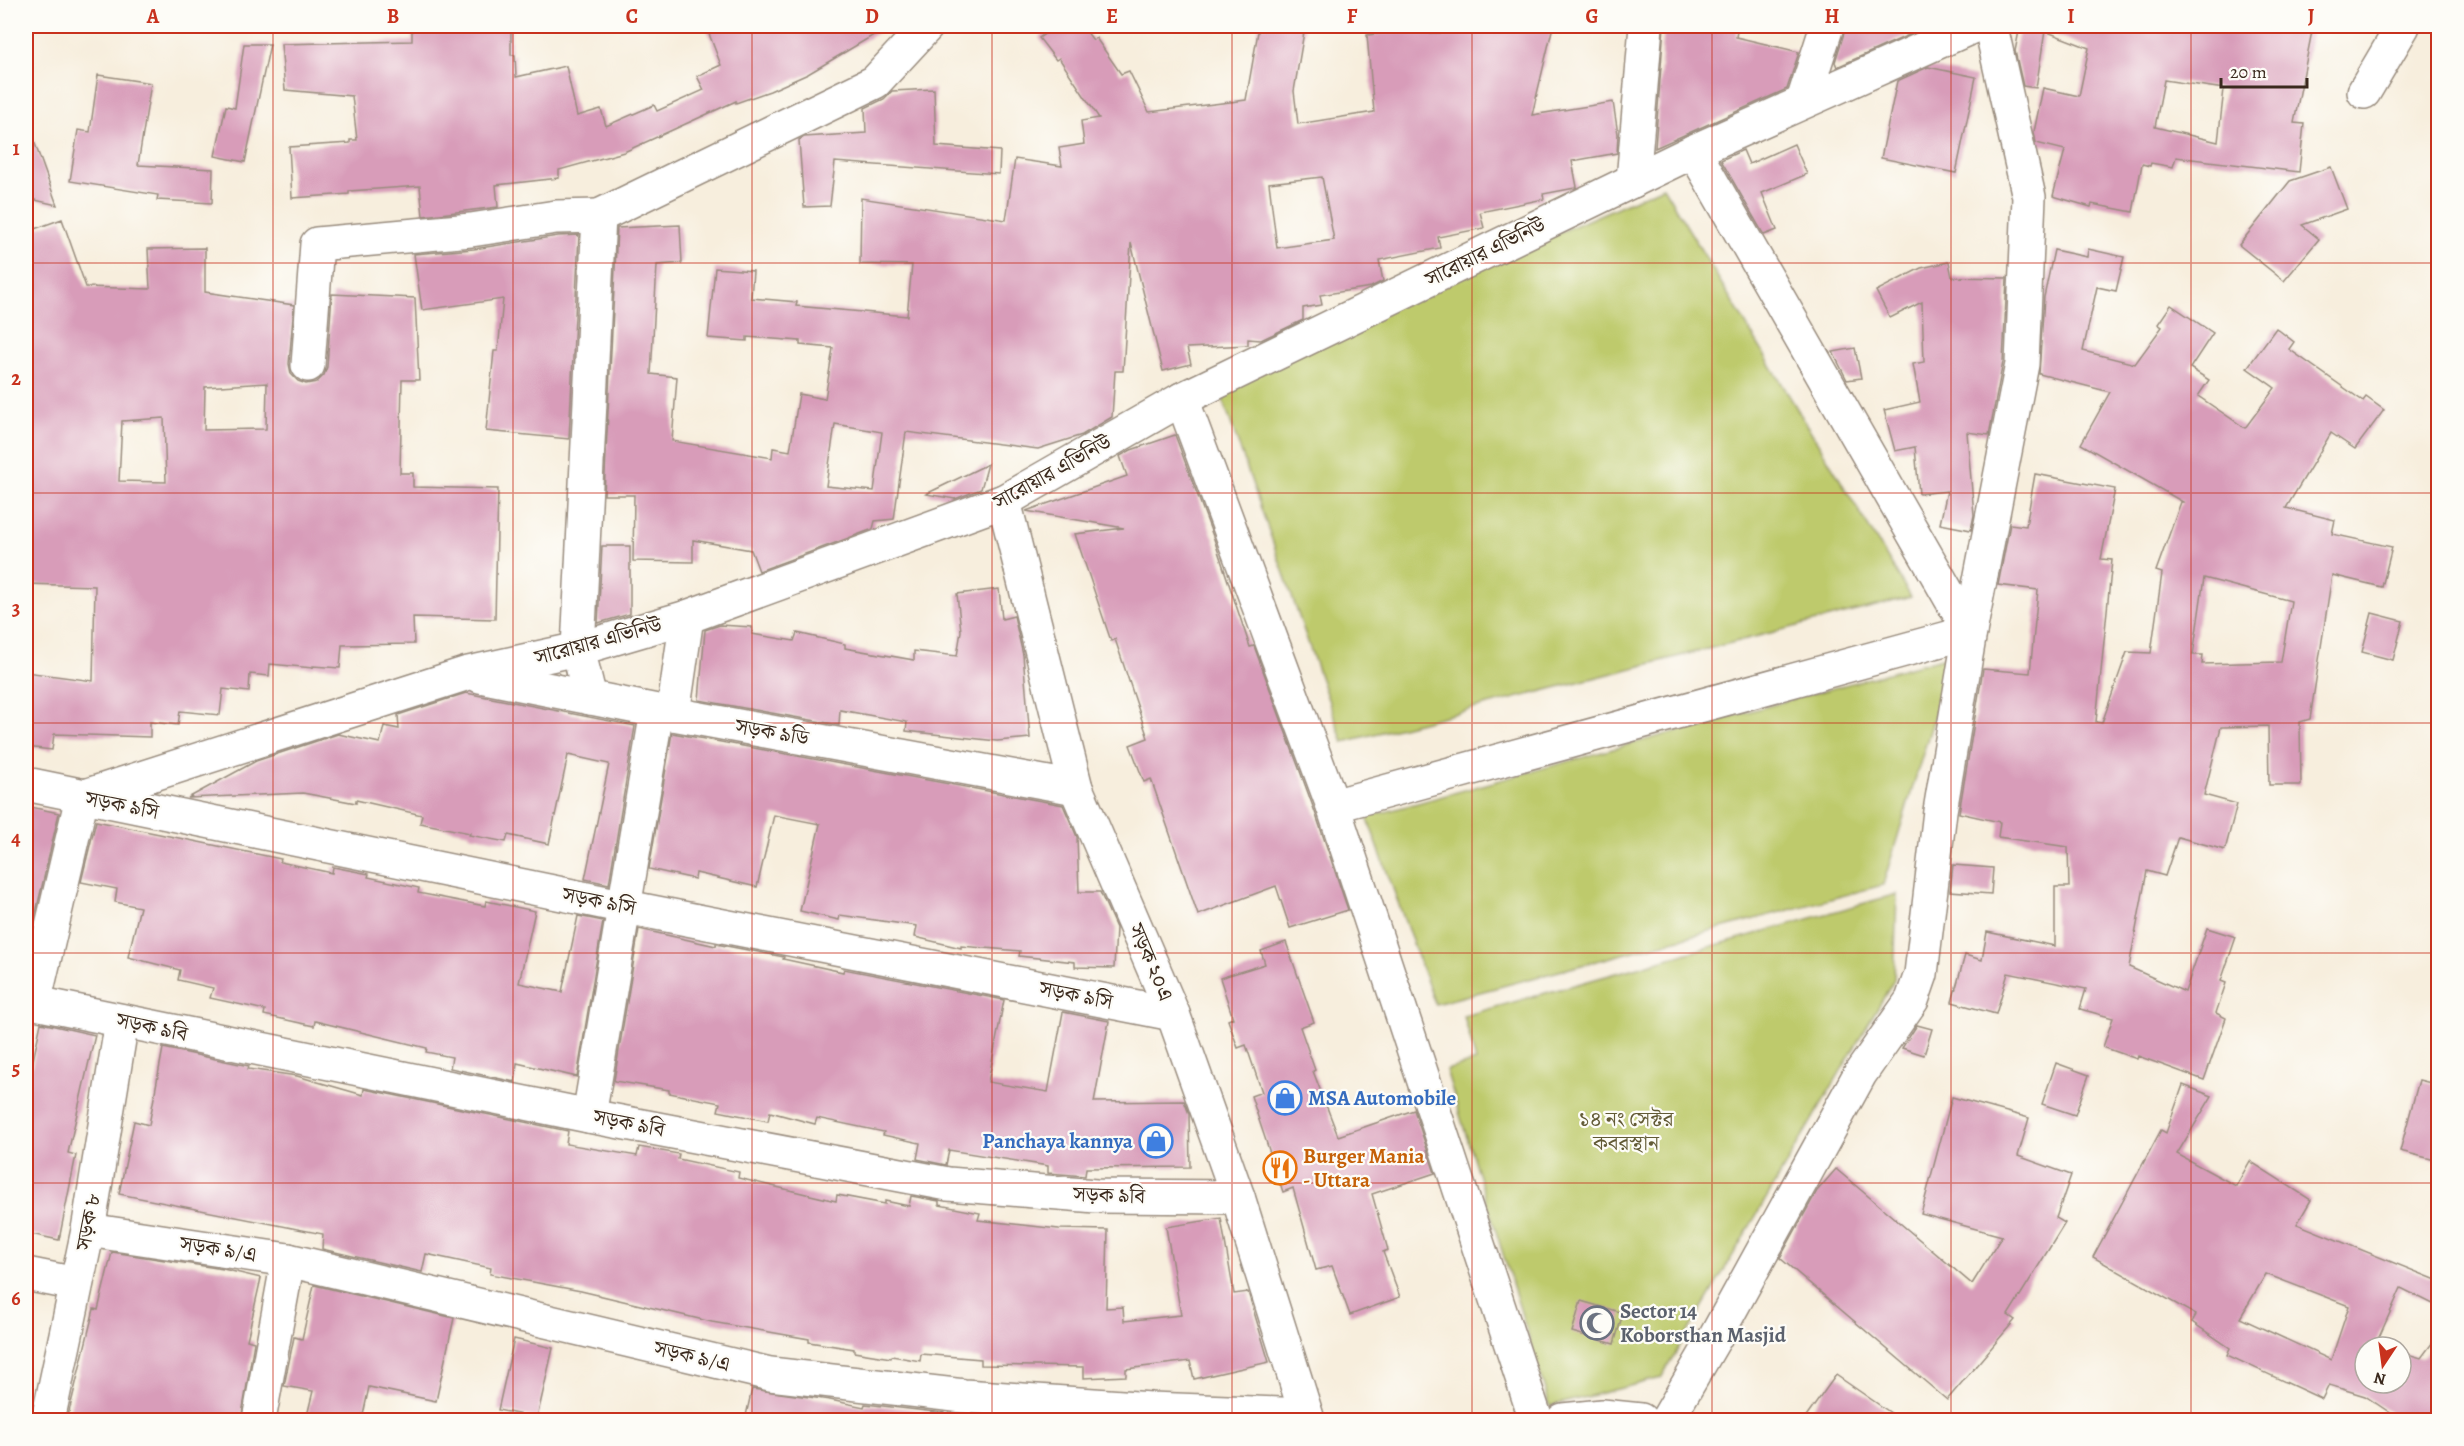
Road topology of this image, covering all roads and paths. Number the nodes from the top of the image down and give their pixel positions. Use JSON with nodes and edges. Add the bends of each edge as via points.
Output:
{"nodes":[{"id":1,"x":927,"y":26,"type":"edge"},
{"id":2,"x":1646,"y":26,"type":"edge"},
{"id":3,"x":1827,"y":26,"type":"edge"},
{"id":4,"x":1974,"y":26,"type":"edge"},
{"id":5,"x":1988,"y":26,"type":"edge"},
{"id":6,"x":2403,"y":26,"type":"edge"},
{"id":7,"x":2364,"y":92,"type":"dead end"},
{"id":8,"x":1803,"y":101,"type":"junction"},
{"id":9,"x":1694,"y":151,"type":"junction"},
{"id":10,"x":1633,"y":181,"type":"junction"},
{"id":11,"x":599,"y":216,"type":"junction"},
{"id":12,"x":308,"y":365,"type":"dead end"},
{"id":13,"x":1182,"y":399,"type":"junction"},
{"id":14,"x":1004,"y":501,"type":"junction"},
{"id":15,"x":687,"y":617,"type":"junction"},
{"id":16,"x":1970,"y":632,"type":"junction"},
{"id":17,"x":578,"y":649,"type":"junction"},
{"id":18,"x":468,"y":673,"type":"junction"},
{"id":19,"x":590,"y":698,"type":"junction"},
{"id":20,"x":665,"y":713,"type":"junction"},
{"id":21,"x":26,"y":784,"type":"edge"},
{"id":22,"x":1076,"y":788,"type":"junction"},
{"id":23,"x":82,"y":797,"type":"junction"},
{"id":24,"x":1333,"y":806,"type":"junction"},
{"id":25,"x":626,"y":907,"type":"junction"},
{"id":26,"x":30,"y":1002,"type":"edge"},
{"id":27,"x":1173,"y":1014,"type":"junction"},
{"id":28,"x":122,"y":1021,"type":"junction"},
{"id":29,"x":589,"y":1116,"type":"junction"},
{"id":30,"x":1238,"y":1197,"type":"junction"},
{"id":31,"x":88,"y":1230,"type":"junction"},
{"id":32,"x":288,"y":1260,"type":"junction"},
{"id":33,"x":26,"y":1274,"type":"edge"},
{"id":34,"x":76,"y":1284,"type":"junction"},
{"id":35,"x":1676,"y":1417,"type":"edge"},
{"id":36,"x":1306,"y":1418,"type":"edge"},
{"id":37,"x":48,"y":1420,"type":"edge"},
{"id":38,"x":259,"y":1420,"type":"edge"},
{"id":39,"x":1536,"y":1420,"type":"edge"},
{"id":40,"x":1563,"y":1420,"type":"edge"},
{"id":41,"x":1641,"y":1420,"type":"edge"}],
"edges":[{"from":1,"to":11,"type":"street","via":[[875,82]]},
{"from":2,"to":10,"type":"street"},
{"from":3,"to":8,"type":"street"},
{"from":4,"to":8,"type":"street","name":"সারোয়ার এভিনিউ"},
{"from":5,"to":16,"type":"street","via":[[1992,27],[2029,197],[2022,364]]},
{"from":6,"to":7,"type":"street"},
{"from":8,"to":9,"type":"street","name":"সারোয়ার এভিনিউ"},
{"from":9,"to":10,"type":"street","name":"সারোয়ার এভিনিউ"},
{"from":9,"to":16,"type":"street"},
{"from":10,"to":13,"type":"street","name":"সারোয়ার এভিনিউ"},
{"from":11,"to":12,"type":"street","via":[[556,217],[471,230],[316,244]]},
{"from":11,"to":17,"type":"street"},
{"from":13,"to":14,"type":"street","name":"সারোয়ার এভিনিউ"},
{"from":13,"to":24,"type":"street"},
{"from":14,"to":15,"type":"street","name":"সারোয়ার এভিনিউ"},
{"from":14,"to":22,"type":"street","name":"সড়ক ২০এ"},
{"from":15,"to":17,"type":"street","name":"সারোয়ার এভিনিউ"},
{"from":15,"to":20,"type":"street"},
{"from":16,"to":24,"type":"street"},
{"from":16,"to":35,"type":"street","via":[[1940,811],[1918,985],[1912,1000],[1860,1074],[1716,1336]]},
{"from":17,"to":18,"type":"street","name":"সারোয়ার এভিনিউ"},
{"from":17,"to":19,"type":"street"},
{"from":18,"to":19,"type":"street","name":"সড়ক ৯ডি"},
{"from":18,"to":23,"type":"street","name":"সারোয়ার এভিনিউ"},
{"from":19,"to":20,"type":"street","name":"সড়ক ৯ডি"},
{"from":20,"to":22,"type":"street","name":"সড়ক ৯ডি"},
{"from":20,"to":25,"type":"street"},
{"from":21,"to":23,"type":"street","name":"সড়ক ৯সি"},
{"from":22,"to":27,"type":"street","name":"সড়ক ২০এ"},
{"from":23,"to":25,"type":"street","name":"সড়ক ৯সি"},
{"from":23,"to":26,"type":"street"},
{"from":24,"to":39,"type":"street"},
{"from":25,"to":27,"type":"street","name":"সড়ক ৯সি"},
{"from":25,"to":29,"type":"street"},
{"from":26,"to":28,"type":"street","name":"সড়ক ৯বি"},
{"from":27,"to":30,"type":"street","name":"সড়ক ২০এ"},
{"from":28,"to":29,"type":"street","name":"সড়ক ৯বি"},
{"from":28,"to":31,"type":"street","name":"সড়ক ৮"},
{"from":29,"to":30,"type":"street","name":"সড়ক ৯বি","via":[[948,1184],[1096,1196]]},
{"from":30,"to":36,"type":"street","name":"সড়ক ২০এ"},
{"from":31,"to":32,"type":"street","name":"সড়ক ৯/এ"},
{"from":31,"to":34,"type":"street","name":"সড়ক ৮"},
{"from":32,"to":36,"type":"street","name":"সড়ক ৯/এ","via":[[770,1374],[976,1397]]},
{"from":32,"to":38,"type":"street"},
{"from":33,"to":34,"type":"street"},
{"from":34,"to":37,"type":"street","name":"সড়ক ৮"},
{"from":40,"to":41,"type":"street","via":[[1602,1416]]}]}
